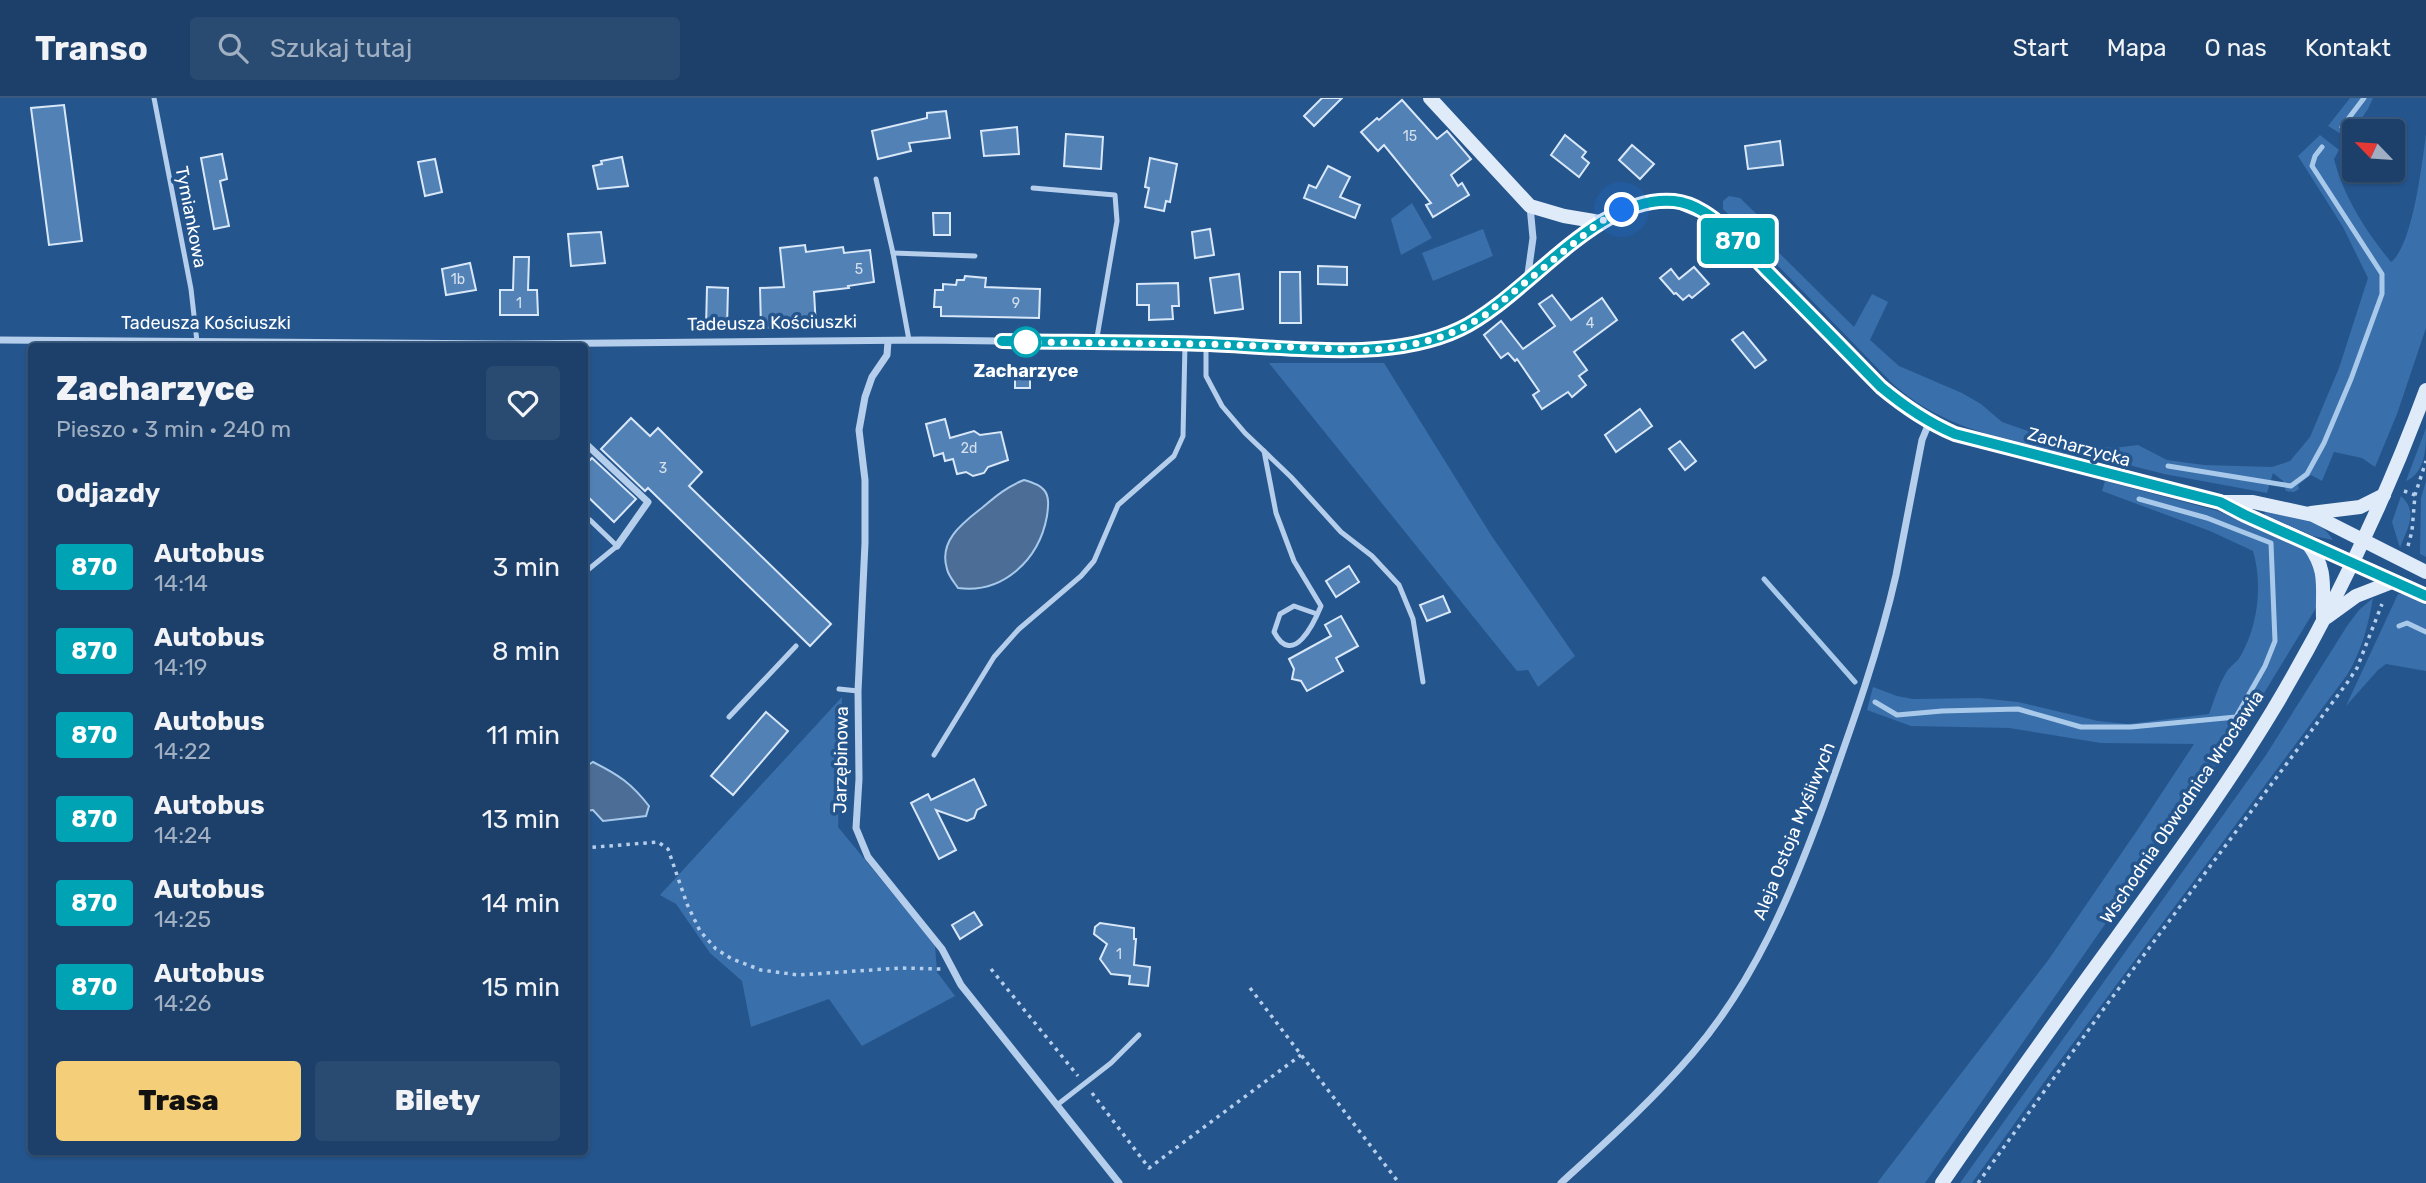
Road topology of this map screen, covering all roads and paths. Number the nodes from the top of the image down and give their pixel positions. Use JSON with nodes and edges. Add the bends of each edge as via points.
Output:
{"nodes":[{"id":1,"x":154,"y":98,"type":"edge"},
{"id":2,"x":1430,"y":98,"type":"edge"},
{"id":3,"x":876,"y":179,"type":"dead end"},
{"id":4,"x":1033,"y":188,"type":"dead end"},
{"id":5,"x":1530,"y":206,"type":"junction"},
{"id":6,"x":1600,"y":222,"type":"junction"},
{"id":7,"x":893,"y":253,"type":"junction"},
{"id":8,"x":975,"y":256,"type":"dead end"},
{"id":9,"x":1527,"y":282,"type":"junction"},
{"id":10,"x":0,"y":340,"type":"edge"},
{"id":11,"x":909,"y":340,"type":"junction"},
{"id":12,"x":888,"y":341,"type":"junction"},
{"id":13,"x":197,"y":342,"type":"junction"},
{"id":14,"x":300,"y":343,"type":"edge"},
{"id":15,"x":1096,"y":343,"type":"junction"},
{"id":16,"x":588,"y":344,"type":"edge"},
{"id":17,"x":1185,"y":344,"type":"junction"},
{"id":18,"x":1206,"y":344,"type":"junction"},
{"id":19,"x":2426,"y":390,"type":"edge"},
{"id":20,"x":1929,"y":423,"type":"junction"},
{"id":21,"x":588,"y":446,"type":"edge"},
{"id":22,"x":1264,"y":451,"type":"junction"},
{"id":23,"x":2404,"y":491,"type":"dead end"},
{"id":24,"x":2384,"y":495,"type":"junction"},
{"id":25,"x":2415,"y":495,"type":"dead end"},
{"id":26,"x":2220,"y":502,"type":"junction"},
{"id":27,"x":2306,"y":513,"type":"junction"},
{"id":28,"x":588,"y":522,"type":"edge"},
{"id":29,"x":2363,"y":541,"type":"junction"},
{"id":30,"x":2307,"y":542,"type":"junction"},
{"id":31,"x":617,"y":545,"type":"junction"},
{"id":32,"x":2352,"y":562,"type":"junction"},
{"id":33,"x":588,"y":570,"type":"edge"},
{"id":34,"x":2426,"y":572,"type":"edge"},
{"id":35,"x":2392,"y":582,"type":"junction"},
{"id":36,"x":2426,"y":596,"type":"edge"},
{"id":37,"x":1317,"y":614,"type":"junction"},
{"id":38,"x":2323,"y":620,"type":"junction"},
{"id":39,"x":2374,"y":630,"type":"dead end"},
{"id":40,"x":796,"y":646,"type":"dead end"},
{"id":41,"x":1423,"y":682,"type":"dead end"},
{"id":42,"x":839,"y":689,"type":"dead end"},
{"id":43,"x":858,"y":691,"type":"junction"},
{"id":44,"x":729,"y":717,"type":"dead end"},
{"id":45,"x":934,"y":755,"type":"dead end"},
{"id":46,"x":588,"y":848,"type":"edge"},
{"id":47,"x":991,"y":969,"type":"dead end"},
{"id":48,"x":954,"y":970,"type":"junction"},
{"id":49,"x":1250,"y":988,"type":"dead end"},
{"id":50,"x":1139,"y":1035,"type":"dead end"},
{"id":51,"x":1301,"y":1055,"type":"junction"},
{"id":52,"x":1085,"y":1084,"type":"junction"},
{"id":53,"x":1057,"y":1105,"type":"junction"},
{"id":54,"x":1119,"y":1183,"type":"edge"},
{"id":55,"x":1399,"y":1183,"type":"edge"},
{"id":56,"x":1561,"y":1183,"type":"edge"},
{"id":57,"x":1941,"y":1183,"type":"edge"},
{"id":58,"x":1978,"y":1183,"type":"edge"}],
"edges":[{"from":1,"to":13,"type":"lane","name":"Tymiankowa"},
{"from":2,"to":5,"type":"street"},
{"from":3,"to":7,"type":"lane"},
{"from":4,"to":15,"type":"lane","via":[[1115,195],[1117,221]]},
{"from":5,"to":6,"type":"street"},
{"from":5,"to":9,"type":"street","via":[[1533,238]]},
{"from":6,"to":9,"type":"street","name":"Tadeusza Kościuszki"},
{"from":6,"to":20,"type":"street","name":"Tadeusza Kościuszki","via":[[1650,202],[1676,201],[1705,213],[1881,387]]},
{"from":7,"to":8,"type":"lane"},
{"from":7,"to":11,"type":"lane"},
{"from":9,"to":18,"type":"street","name":"Tadeusza Kościuszki","via":[[1461,329],[1405,346],[1369,350]]},
{"from":10,"to":13,"type":"street","name":"Tadeusza Kościuszki"},
{"from":11,"to":12,"type":"street","name":"Tadeusza Kościuszki"},
{"from":11,"to":15,"type":"street","name":"Tadeusza Kościuszki"},
{"from":12,"to":16,"type":"street","name":"Tadeusza Kościuszki"},
{"from":12,"to":43,"type":"street","name":"Jarzębinowa","via":[[887,355],[865,397],[859,430],[865,505]]},
{"from":13,"to":14,"type":"street","name":"Tadeusza Kościuszki"},
{"from":15,"to":17,"type":"street","name":"Tadeusza Kościuszki"},
{"from":17,"to":18,"type":"street","name":"Tadeusza Kościuszki"},
{"from":17,"to":45,"type":"lane","via":[[1183,436],[1174,456],[1118,505],[1094,561],[1081,576],[994,657]]},
{"from":18,"to":22,"type":"lane","via":[[1206,376],[1211,388]]},
{"from":19,"to":24,"type":"street","name":"Wschodnia Obwodnica Wrocławia"},
{"from":20,"to":26,"type":"street","name":"Zacharzycka","via":[[1955,434]]},
{"from":20,"to":56,"type":"street","name":"Aleja Ostoja Myśliwych","via":[[1876,651],[1779,918],[1742,986],[1694,1053],[1642,1109]]},
{"from":21,"to":31,"type":"street","via":[[648,502]]},
{"from":22,"to":37,"type":"lane","via":[[1276,513],[1294,561],[1321,606]]},
{"from":22,"to":41,"type":"lane","via":[[1398,585],[1413,619]]},
{"from":23,"to":25,"type":"path"},
{"from":24,"to":27,"type":"street","via":[[2360,508]]},
{"from":24,"to":29,"type":"street","name":"Wschodnia Obwodnica Wrocławia"},
{"from":26,"to":27,"type":"street","name":"Zacharzycka","via":[[2253,502]]},
{"from":26,"to":30,"type":"street","name":"Zacharzycka"},
{"from":27,"to":29,"type":"street","name":"Zacharzycka"},
{"from":28,"to":31,"type":"lane"},
{"from":29,"to":32,"type":"street","name":"Wschodnia Obwodnica Wrocławia"},
{"from":29,"to":34,"type":"street","name":"Zacharzycka"},
{"from":30,"to":32,"type":"street","name":"Zacharzycka"},
{"from":30,"to":38,"type":"street","via":[[2323,572]]},
{"from":31,"to":33,"type":"lane"},
{"from":32,"to":35,"type":"street","name":"Zacharzycka"},
{"from":32,"to":38,"type":"street","name":"Wschodnia Obwodnica Wrocławia"},
{"from":35,"to":36,"type":"street","name":"Zacharzycka"},
{"from":35,"to":38,"type":"street","via":[[2356,596]]},
{"from":37,"to":37,"type":"lane","via":[[1300,643],[1289,644],[1274,632],[1280,614],[1294,606]]},
{"from":38,"to":57,"type":"street","name":"Wschodnia Obwodnica Wrocławia","via":[[2231,776]]},
{"from":39,"to":58,"type":"path","via":[[2347,684]]},
{"from":40,"to":44,"type":"lane"},
{"from":42,"to":43,"type":"lane"},
{"from":43,"to":48,"type":"street","name":"Jarzębinowa","via":[[856,828],[868,857]]},
{"from":46,"to":48,"type":"path","via":[[658,842],[668,849],[699,931],[716,949],[761,970],[798,975],[901,968]]},
{"from":47,"to":52,"type":"path"},
{"from":48,"to":53,"type":"street","name":"Jarzębinowa","via":[[961,985]]},
{"from":49,"to":51,"type":"path"},
{"from":50,"to":52,"type":"lane"},
{"from":51,"to":52,"type":"path","via":[[1149,1168]]},
{"from":51,"to":55,"type":"path"},
{"from":52,"to":53,"type":"lane"},
{"from":53,"to":54,"type":"street","name":"Jarzębinowa"}]}
